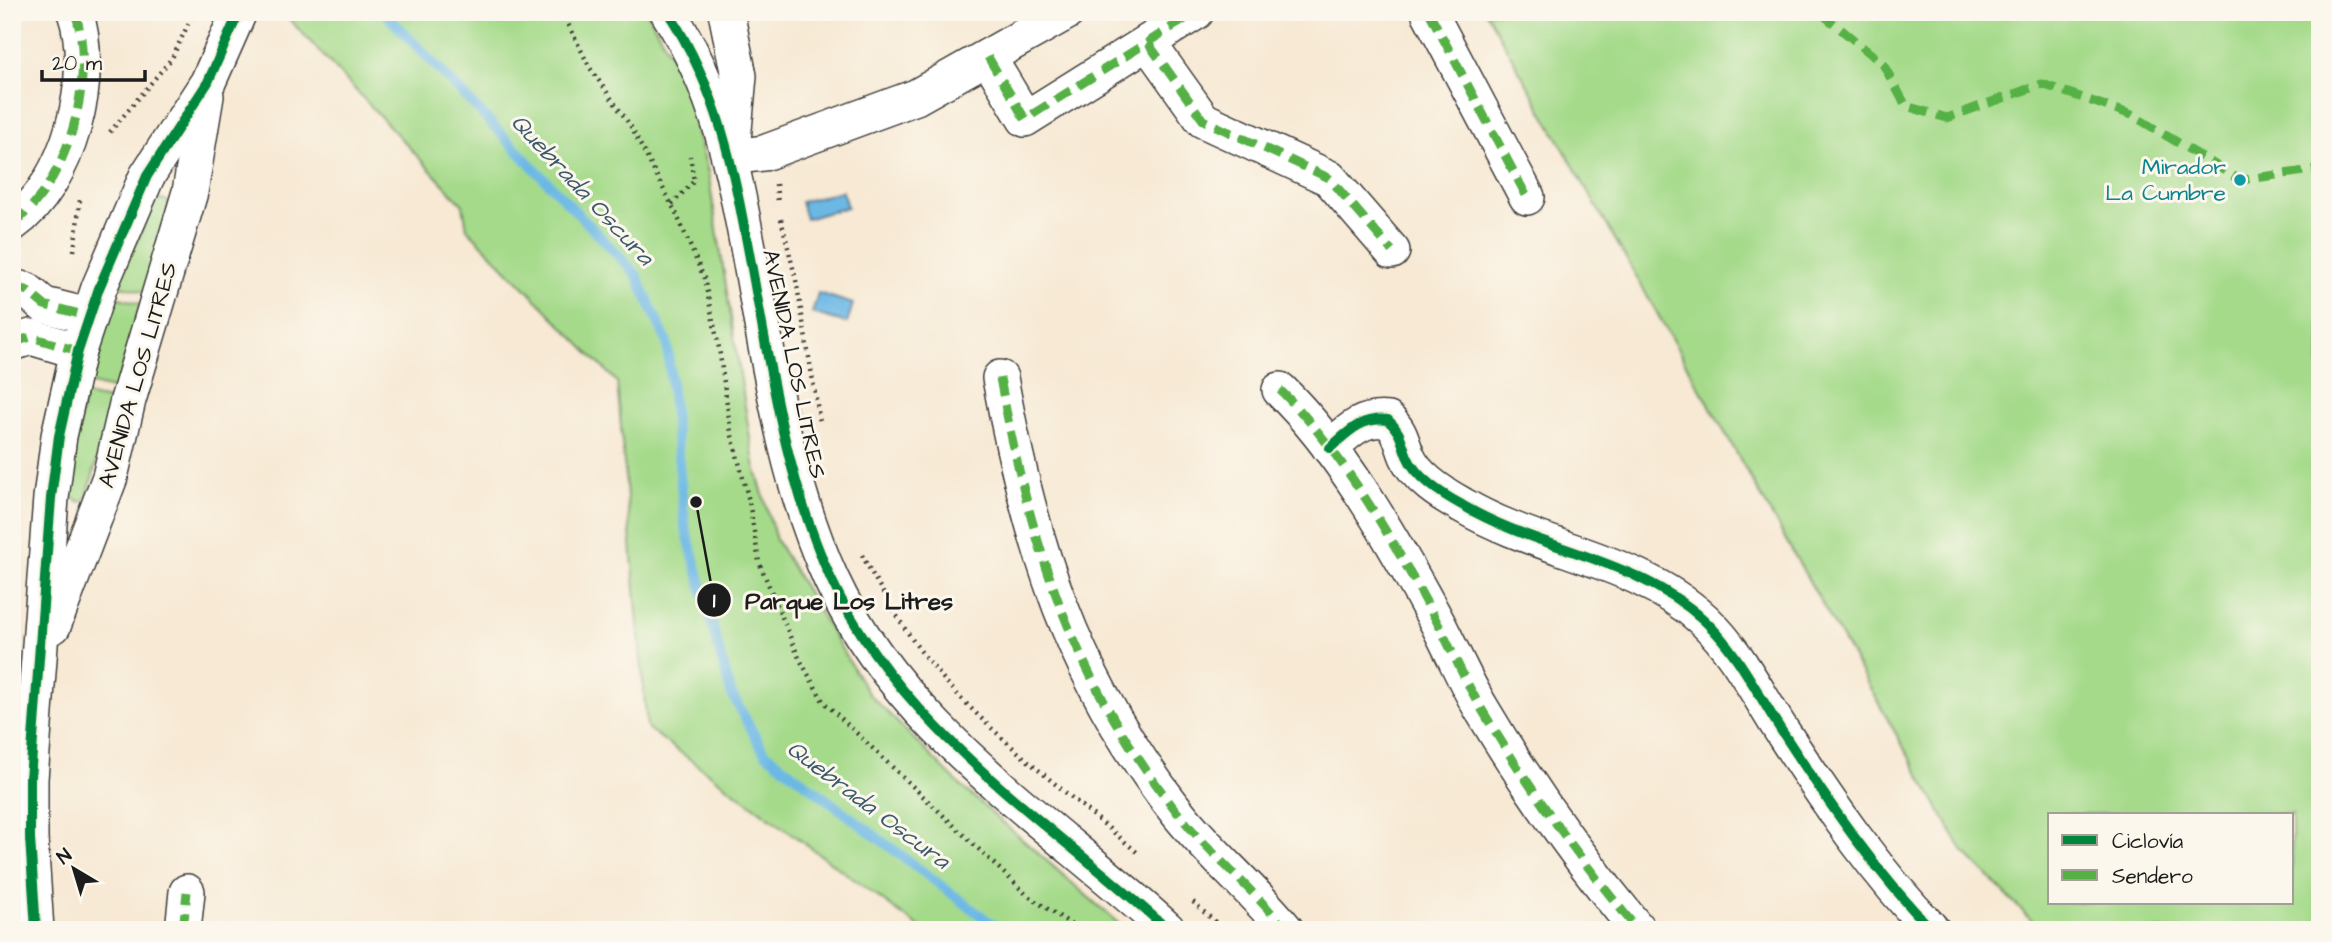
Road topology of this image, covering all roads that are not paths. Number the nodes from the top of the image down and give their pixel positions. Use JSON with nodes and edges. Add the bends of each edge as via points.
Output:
{"nodes":[{"id":1,"x":75,"y":12,"type":"edge"},
{"id":2,"x":239,"y":12,"type":"edge"},
{"id":3,"x":668,"y":12,"type":"edge"},
{"id":4,"x":726,"y":12,"type":"edge"},
{"id":5,"x":1067,"y":12,"type":"edge"},
{"id":6,"x":1196,"y":12,"type":"edge"},
{"id":7,"x":1429,"y":12,"type":"edge"},
{"id":8,"x":1147,"y":43,"type":"junction"},
{"id":9,"x":988,"y":57,"type":"junction"},
{"id":10,"x":208,"y":82,"type":"junction"},
{"id":11,"x":731,"y":157,"type":"junction"},
{"id":12,"x":147,"y":176,"type":"junction"},
{"id":13,"x":190,"y":192,"type":"junction"},
{"id":14,"x":1527,"y":197,"type":"dead end"},
{"id":15,"x":12,"y":224,"type":"edge"},
{"id":16,"x":1392,"y":251,"type":"dead end"},
{"id":17,"x":12,"y":287,"type":"edge"},
{"id":18,"x":88,"y":316,"type":"junction"},
{"id":19,"x":12,"y":343,"type":"edge"},
{"id":20,"x":78,"y":351,"type":"junction"},
{"id":21,"x":1000,"y":378,"type":"dead end"},
{"id":22,"x":1280,"y":390,"type":"dead end"},
{"id":23,"x":1330,"y":448,"type":"junction"},
{"id":24,"x":51,"y":498,"type":"junction"},
{"id":25,"x":99,"y":512,"type":"junction"},
{"id":26,"x":40,"y":661,"type":"junction"},
{"id":27,"x":187,"y":892,"type":"dead end"},
{"id":28,"x":36,"y":930,"type":"edge"},
{"id":29,"x":183,"y":930,"type":"edge"},
{"id":30,"x":1168,"y":930,"type":"edge"},
{"id":31,"x":1286,"y":930,"type":"edge"},
{"id":32,"x":1638,"y":930,"type":"edge"},
{"id":33,"x":1932,"y":930,"type":"edge"}],
"edges":[{"from":1,"to":15,"type":"street","via":[[82,51],[71,139],[51,181]]},
{"from":2,"to":10,"type":"street","name":"AVENIDA LOS LITRES"},
{"from":3,"to":11,"type":"street","name":"AVENIDA LOS LITRES","via":[[712,95]]},
{"from":4,"to":11,"type":"street","name":"AVENIDA LOS LITRES","via":[[739,76]]},
{"from":5,"to":9,"type":"street"},
{"from":6,"to":8,"type":"street"},
{"from":7,"to":14,"type":"street"},
{"from":8,"to":9,"type":"street","via":[[1026,119]]},
{"from":8,"to":16,"type":"street","via":[[1203,120],[1329,178]]},
{"from":9,"to":11,"type":"street","via":[[916,97],[774,149]]},
{"from":10,"to":12,"type":"street","name":"AVENIDA LOS LITRES"},
{"from":10,"to":13,"type":"street","name":"AVENIDA LOS LITRES"},
{"from":11,"to":30,"type":"street","name":"AVENIDA LOS LITRES","via":[[776,401],[797,486],[832,580],[853,620],[932,723],[1016,802]]},
{"from":12,"to":13,"type":"street","via":[[169,176]]},
{"from":12,"to":18,"type":"street","name":"AVENIDA LOS LITRES"},
{"from":13,"to":25,"type":"street","name":"AVENIDA LOS LITRES"},
{"from":17,"to":18,"type":"street","via":[[26,290],[44,306]]},
{"from":18,"to":20,"type":"street","name":"AVENIDA LOS LITRES"},
{"from":19,"to":20,"type":"street","via":[[31,337]]},
{"from":20,"to":24,"type":"street","name":"AVENIDA LOS LITRES"},
{"from":21,"to":31,"type":"street","via":[[1033,532],[1066,624],[1100,696],[1178,813]]},
{"from":22,"to":23,"type":"street"},
{"from":23,"to":32,"type":"street","via":[[1430,609],[1480,707],[1522,775]]},
{"from":23,"to":33,"type":"street","via":[[1353,426],[1388,420],[1397,428],[1415,469],[1462,505],[1490,520],[1614,565],[1685,604],[1738,657],[1846,827]]},
{"from":24,"to":25,"type":"street","via":[[74,513]]},
{"from":24,"to":26,"type":"street","name":"AVENIDA LOS LITRES"},
{"from":25,"to":26,"type":"street","name":"AVENIDA LOS LITRES"},
{"from":26,"to":28,"type":"street","name":"AVENIDA LOS LITRES","via":[[30,779]]},
{"from":27,"to":29,"type":"street"}]}
